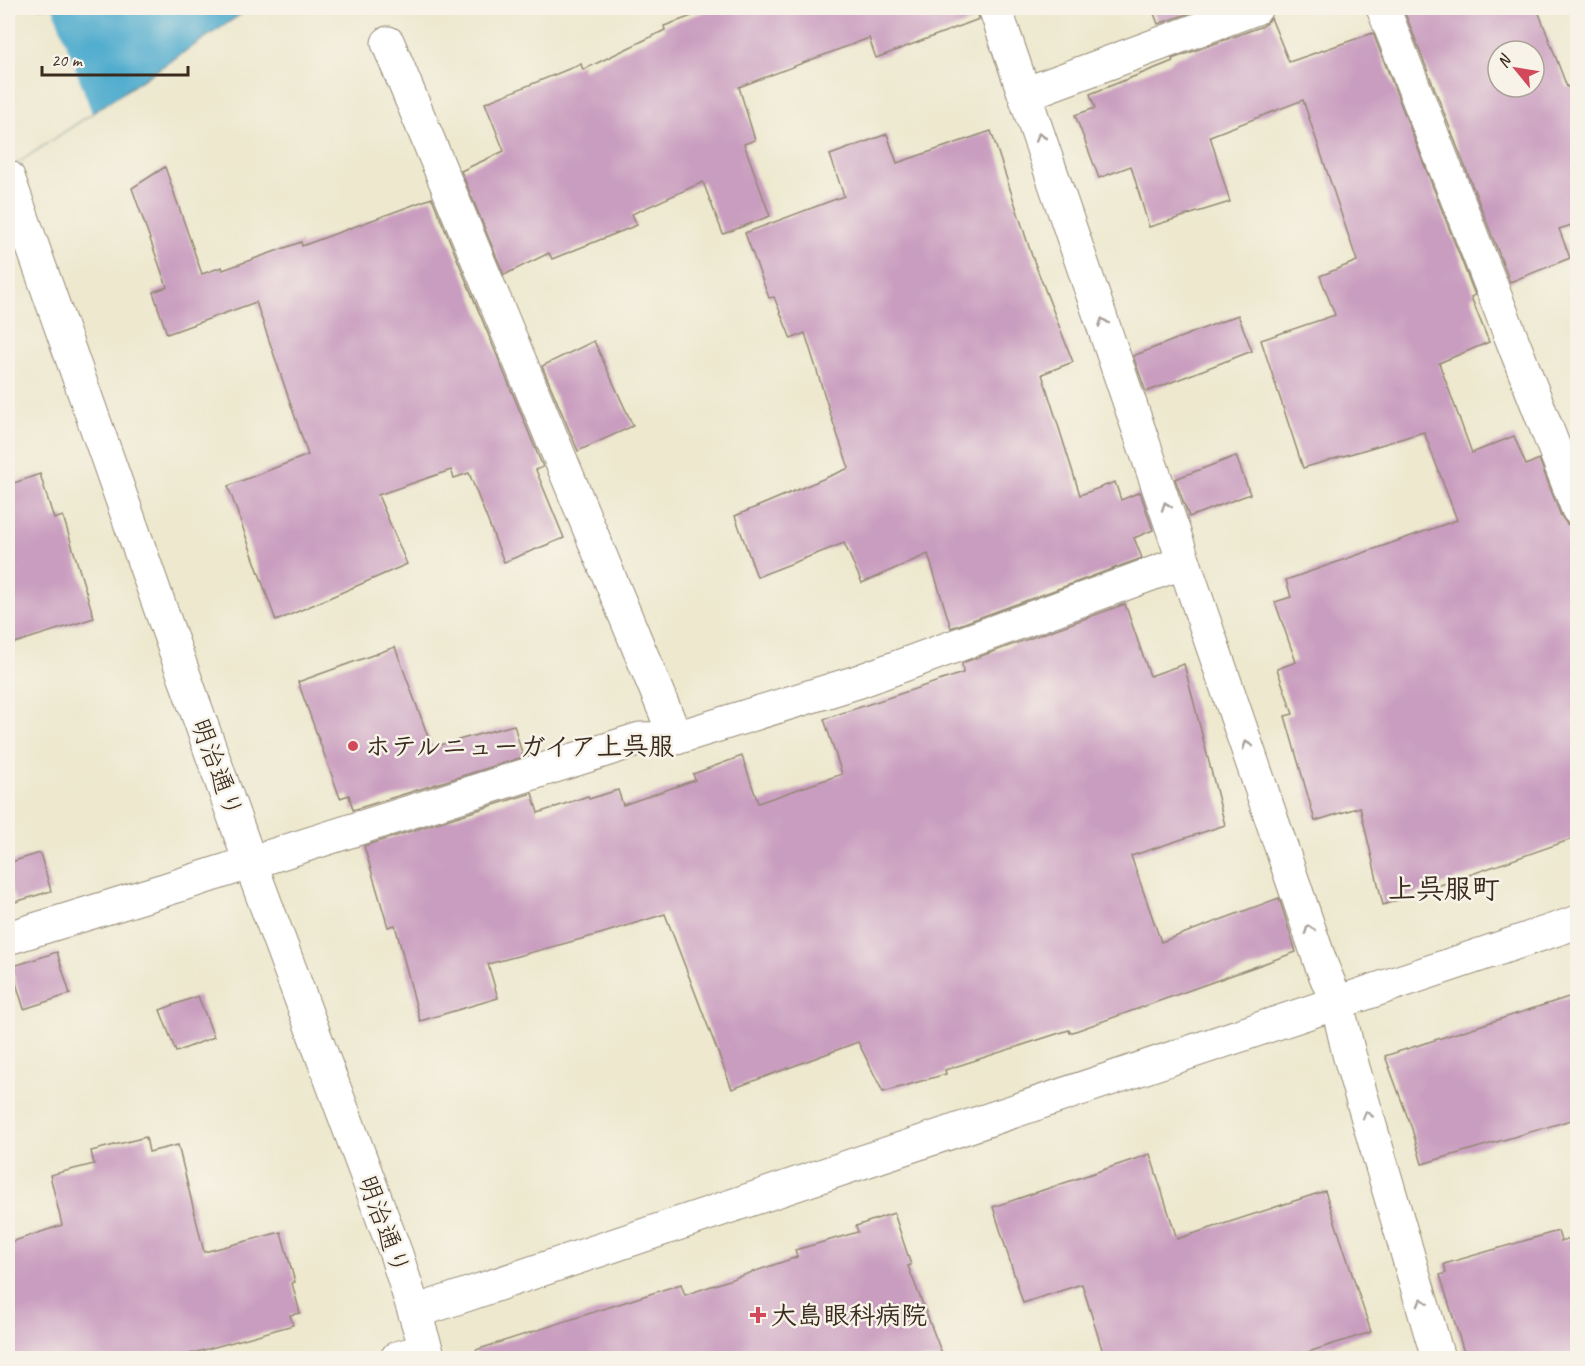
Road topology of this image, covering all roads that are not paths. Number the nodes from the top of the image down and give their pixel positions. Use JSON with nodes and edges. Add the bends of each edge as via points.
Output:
{"nodes":[{"id":1,"x":995,"y":8,"type":"edge"},
{"id":2,"x":1256,"y":8,"type":"edge"},
{"id":3,"x":1383,"y":8,"type":"edge"},
{"id":4,"x":388,"y":43,"type":"dead end"},
{"id":5,"x":1025,"y":94,"type":"junction"},
{"id":6,"x":8,"y":177,"type":"edge"},
{"id":7,"x":1578,"y":509,"type":"edge"},
{"id":8,"x":1185,"y":562,"type":"junction"},
{"id":9,"x":676,"y":738,"type":"junction"},
{"id":10,"x":250,"y":862,"type":"junction"},
{"id":11,"x":1578,"y":922,"type":"edge"},
{"id":12,"x":8,"y":938,"type":"edge"},
{"id":13,"x":1336,"y":1003,"type":"junction"},
{"id":14,"x":415,"y":1312,"type":"junction"},
{"id":15,"x":418,"y":1356,"type":"edge"},
{"id":16,"x":1438,"y":1359,"type":"edge"}],
"edges":[{"from":1,"to":5,"type":"street"},
{"from":2,"to":5,"type":"street"},
{"from":3,"to":7,"type":"street"},
{"from":4,"to":9,"type":"street"},
{"from":8,"to":5,"type":"street","one_way":true},
{"from":6,"to":10,"type":"street","name":"明治通り"},
{"from":8,"to":9,"type":"street","via":[[857,682]]},
{"from":13,"to":8,"type":"street","one_way":true},
{"from":9,"to":10,"type":"street","via":[[640,739]]},
{"from":10,"to":12,"type":"street"},
{"from":10,"to":14,"type":"street","name":"明治通り"},
{"from":11,"to":13,"type":"street"},
{"from":13,"to":14,"type":"street"},
{"from":16,"to":13,"type":"street","one_way":true},
{"from":14,"to":15,"type":"street","name":"明治通り"}]}
